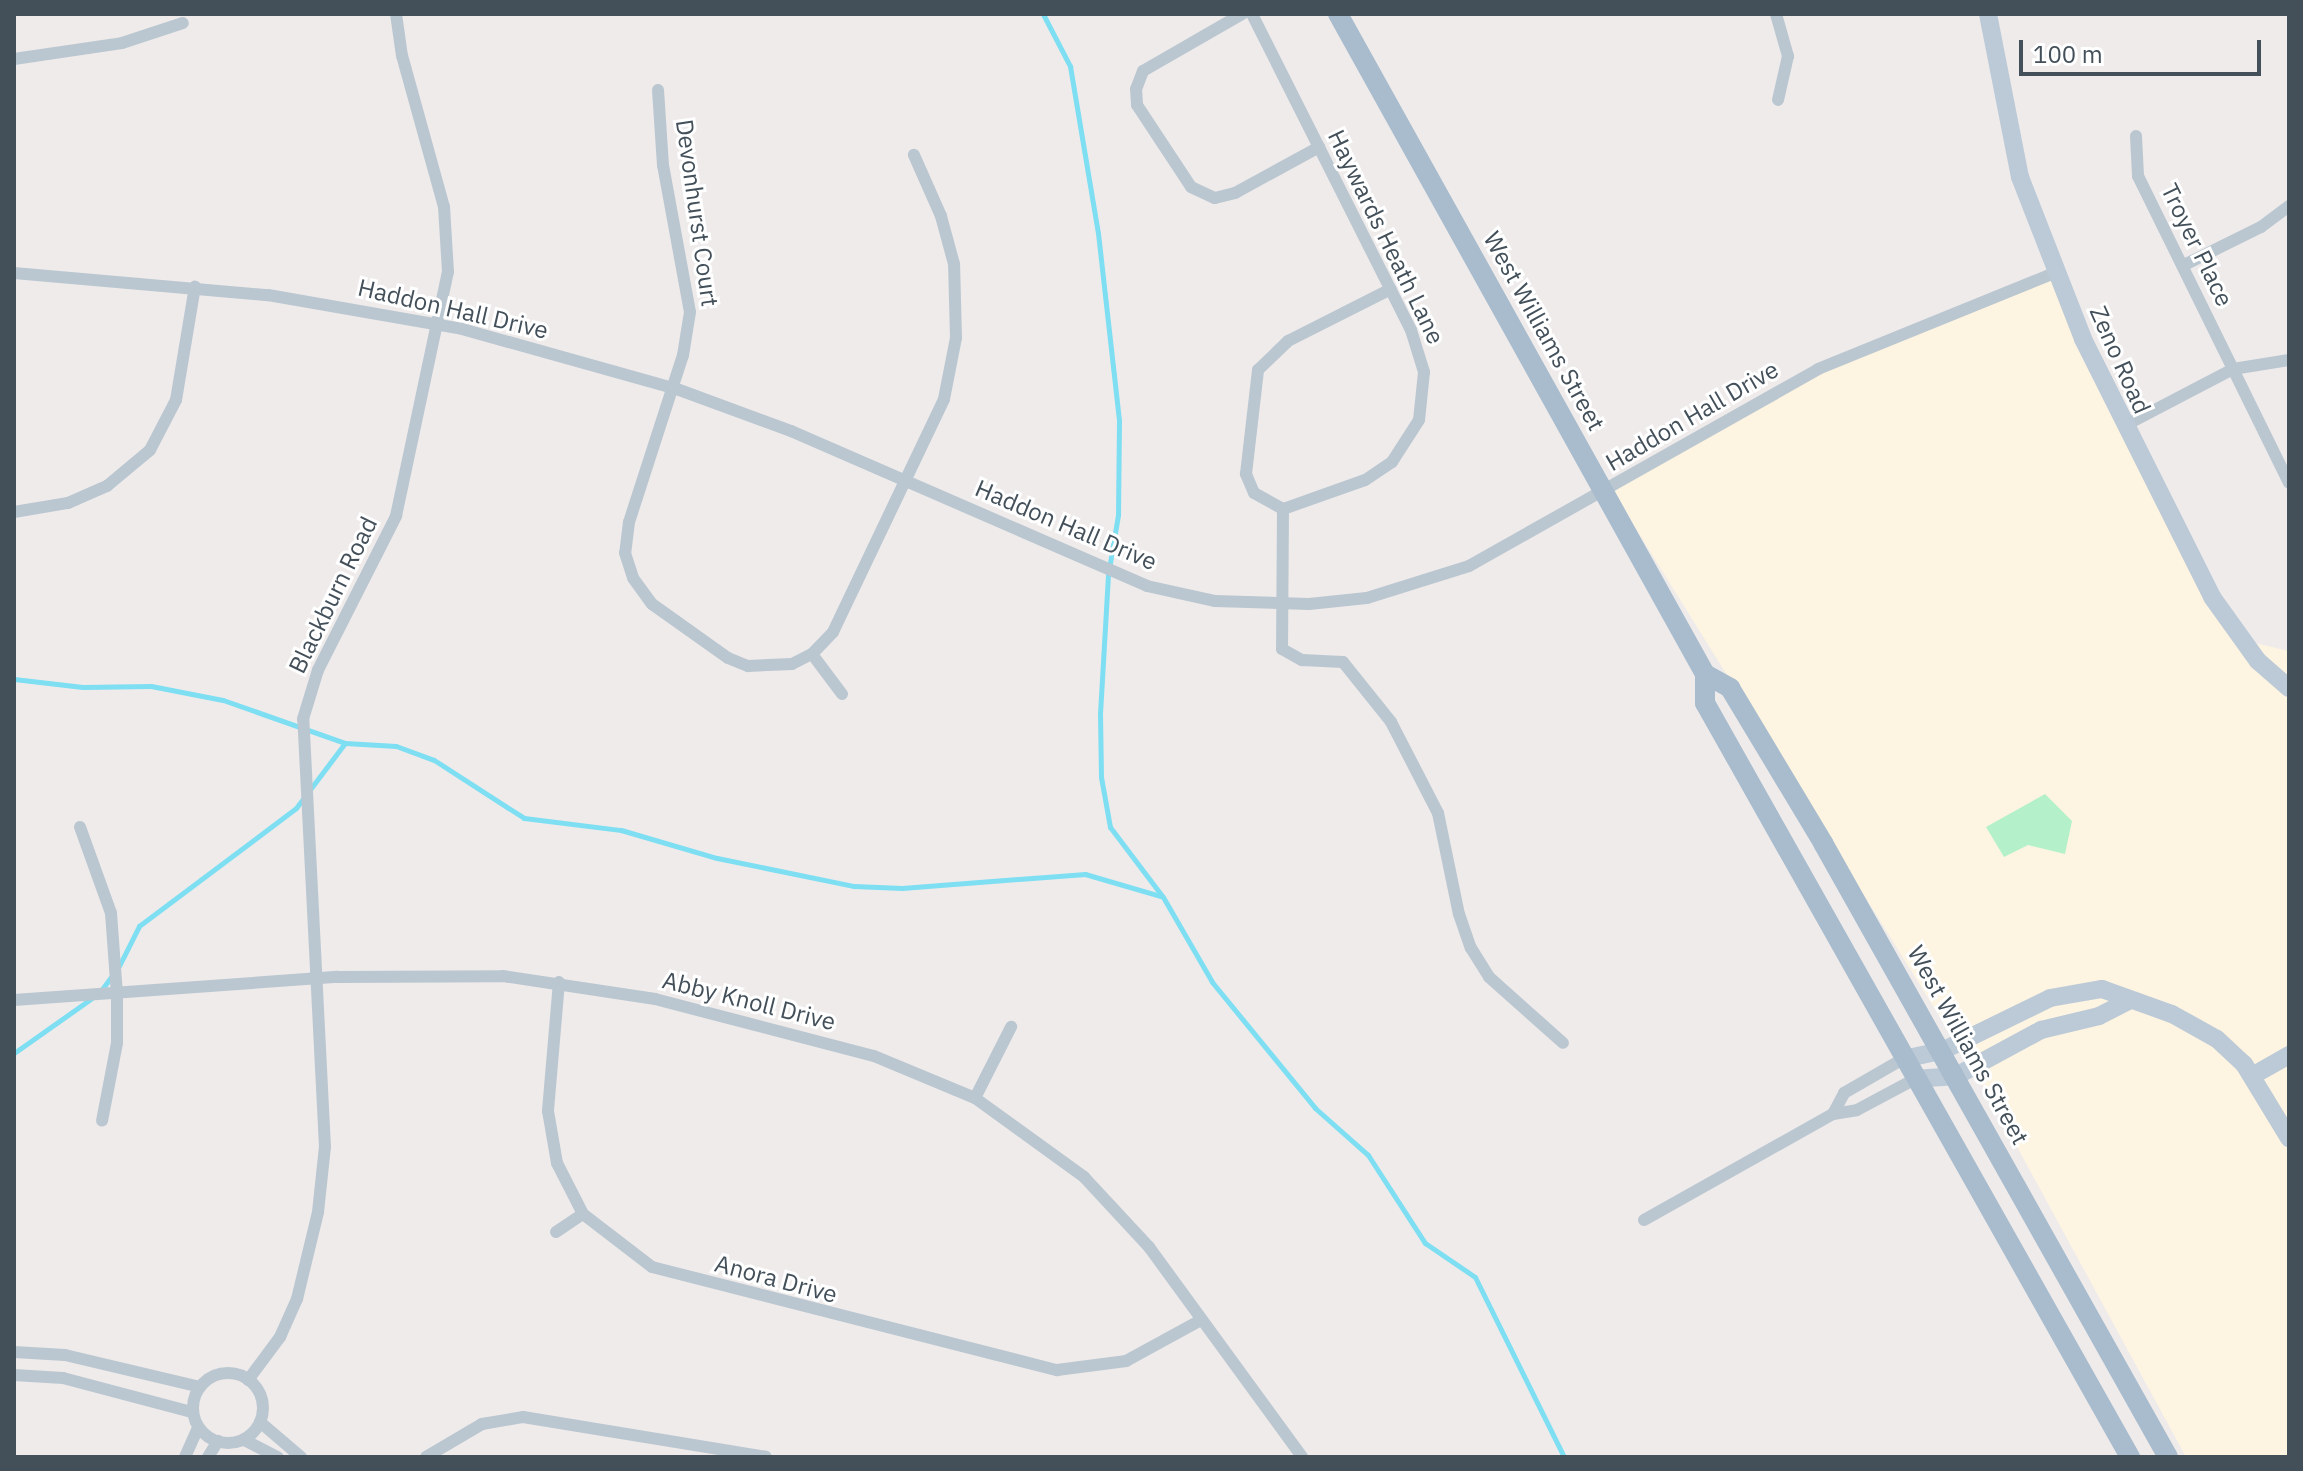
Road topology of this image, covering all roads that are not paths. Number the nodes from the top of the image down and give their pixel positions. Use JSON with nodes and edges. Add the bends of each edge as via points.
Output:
{"nodes":[{"id":1,"x":396,"y":14,"type":"edge"},
{"id":2,"x":1242,"y":14,"type":"edge"},
{"id":3,"x":1252,"y":14,"type":"edge"},
{"id":4,"x":1338,"y":14,"type":"edge"},
{"id":5,"x":1776,"y":14,"type":"edge"},
{"id":6,"x":1988,"y":14,"type":"edge"},
{"id":7,"x":183,"y":23,"type":"dead end"},
{"id":8,"x":14,"y":59,"type":"edge"},
{"id":9,"x":658,"y":90,"type":"dead end"},
{"id":10,"x":1778,"y":100,"type":"dead end"},
{"id":11,"x":2136,"y":136,"type":"dead end"},
{"id":12,"x":1319,"y":147,"type":"junction"},
{"id":13,"x":914,"y":155,"type":"dead end"},
{"id":14,"x":2289,"y":206,"type":"edge"},
{"id":15,"x":2184,"y":265,"type":"junction"},
{"id":16,"x":2057,"y":272,"type":"junction"},
{"id":17,"x":14,"y":273,"type":"edge"},
{"id":18,"x":195,"y":287,"type":"junction"},
{"id":19,"x":1391,"y":289,"type":"junction"},
{"id":20,"x":439,"y":325,"type":"junction"},
{"id":21,"x":2289,"y":360,"type":"edge"},
{"id":22,"x":2233,"y":369,"type":"junction"},
{"id":23,"x":674,"y":388,"type":"junction"},
{"id":24,"x":2124,"y":426,"type":"junction"},
{"id":25,"x":910,"y":479,"type":"junction"},
{"id":26,"x":2289,"y":483,"type":"edge"},
{"id":27,"x":1604,"y":493,"type":"junction"},
{"id":28,"x":1283,"y":509,"type":"junction"},
{"id":29,"x":14,"y":512,"type":"edge"},
{"id":30,"x":1284,"y":603,"type":"junction"},
{"id":31,"x":812,"y":654,"type":"junction"},
{"id":32,"x":1705,"y":674,"type":"junction"},
{"id":33,"x":2289,"y":688,"type":"edge"},
{"id":34,"x":842,"y":694,"type":"dead end"},
{"id":35,"x":80,"y":827,"type":"dead end"},
{"id":36,"x":318,"y":978,"type":"junction"},
{"id":37,"x":559,"y":982,"type":"junction"},
{"id":38,"x":117,"y":995,"type":"junction"},
{"id":39,"x":14,"y":1000,"type":"edge"},
{"id":40,"x":2129,"y":1001,"type":"junction"},
{"id":41,"x":1011,"y":1027,"type":"dead end"},
{"id":42,"x":1563,"y":1043,"type":"dead end"},
{"id":43,"x":1942,"y":1051,"type":"junction"},
{"id":44,"x":2289,"y":1055,"type":"edge"},
{"id":45,"x":1903,"y":1059,"type":"junction"},
{"id":46,"x":1956,"y":1076,"type":"junction"},
{"id":47,"x":2252,"y":1076,"type":"junction"},
{"id":48,"x":1915,"y":1079,"type":"junction"},
{"id":49,"x":975,"y":1098,"type":"junction"},
{"id":50,"x":1833,"y":1114,"type":"junction"},
{"id":51,"x":102,"y":1121,"type":"dead end"},
{"id":52,"x":2289,"y":1138,"type":"edge"},
{"id":53,"x":583,"y":1214,"type":"junction"},
{"id":54,"x":1644,"y":1220,"type":"dead end"},
{"id":55,"x":556,"y":1232,"type":"dead end"},
{"id":56,"x":1201,"y":1320,"type":"junction"},
{"id":57,"x":14,"y":1352,"type":"edge"},
{"id":58,"x":14,"y":1375,"type":"edge"},
{"id":59,"x":248,"y":1380,"type":"junction"},
{"id":60,"x":200,"y":1387,"type":"junction"},
{"id":61,"x":192,"y":1412,"type":"junction"},
{"id":62,"x":260,"y":1422,"type":"junction"},
{"id":63,"x":198,"y":1428,"type":"junction"},
{"id":64,"x":244,"y":1440,"type":"junction"},
{"id":65,"x":218,"y":1441,"type":"junction"},
{"id":66,"x":185,"y":1457,"type":"edge"},
{"id":67,"x":208,"y":1457,"type":"edge"},
{"id":68,"x":278,"y":1457,"type":"edge"},
{"id":69,"x":301,"y":1457,"type":"edge"},
{"id":70,"x":426,"y":1457,"type":"edge"},
{"id":71,"x":766,"y":1457,"type":"edge"},
{"id":72,"x":1302,"y":1457,"type":"edge"},
{"id":73,"x":2130,"y":1457,"type":"edge"},
{"id":74,"x":2168,"y":1457,"type":"edge"}],
"edges":[{"from":1,"to":20,"type":"street","name":"Blackburn Road","via":[[447,226],[448,272]]},
{"from":2,"to":12,"type":"street","via":[[1143,71],[1137,105],[1191,187],[1215,198],[1235,193]]},
{"from":3,"to":12,"type":"street","name":"Haywards Heath Lane"},
{"from":4,"to":27,"type":"main road","name":"West Williams Street"},
{"from":5,"to":10,"type":"street","via":[[1788,56]]},
{"from":6,"to":16,"type":"street","name":"Zeno Road","via":[[2020,177]]},
{"from":7,"to":8,"type":"street","via":[[122,43]]},
{"from":9,"to":23,"type":"street","name":"Devonhurst Court","via":[[663,165],[690,293],[689,330]]},
{"from":11,"to":15,"type":"street","name":"Troyer Place","via":[[2138,176]]},
{"from":12,"to":19,"type":"street","name":"Haywards Heath Lane"},
{"from":13,"to":25,"type":"street","via":[[948,241],[957,314],[949,383]]},
{"from":14,"to":15,"type":"street","via":[[2261,227]]},
{"from":15,"to":22,"type":"street","name":"Troyer Place"},
{"from":16,"to":24,"type":"street","name":"Zeno Road"},
{"from":16,"to":27,"type":"street","name":"Haddon Hall Drive","via":[[1818,369]]},
{"from":17,"to":18,"type":"street","name":"Haddon Hall Drive"},
{"from":18,"to":20,"type":"street","name":"Haddon Hall Drive"},
{"from":18,"to":29,"type":"street","via":[[176,400],[150,450],[107,486],[68,503]]},
{"from":19,"to":28,"type":"street","name":"Haywards Heath Lane","via":[[1424,372],[1423,406],[1412,436],[1392,462],[1365,480]]},
{"from":19,"to":28,"type":"street","via":[[1288,341],[1258,370],[1246,474],[1254,493]]},
{"from":20,"to":23,"type":"street","name":"Haddon Hall Drive"},
{"from":20,"to":36,"type":"street","name":"Blackburn Road","via":[[396,516],[318,670],[303,719]]},
{"from":21,"to":22,"type":"street"},
{"from":22,"to":24,"type":"street"},
{"from":22,"to":26,"type":"street","name":"Troyer Place"},
{"from":23,"to":25,"type":"street","name":"Haddon Hall Drive"},
{"from":23,"to":31,"type":"street","name":"Devonhurst Court","via":[[629,522],[625,553],[633,578],[652,604],[728,658],[767,668]]},
{"from":24,"to":33,"type":"street","name":"Zeno Road","via":[[2212,597],[2258,661]]},
{"from":25,"to":30,"type":"street","name":"Haddon Hall Drive","via":[[1122,577],[1215,601]]},
{"from":25,"to":31,"type":"street","via":[[833,632]]},
{"from":27,"to":30,"type":"street","name":"Haddon Hall Drive","via":[[1501,551],[1411,587],[1340,602]]},
{"from":27,"to":32,"type":"main road","name":"West Williams Street"},
{"from":28,"to":30,"type":"street"},
{"from":30,"to":42,"type":"street","via":[[1282,649],[1302,660],[1343,662],[1391,722],[1438,813],[1459,914],[1481,965]]},
{"from":31,"to":34,"type":"street"},
{"from":32,"to":43,"type":"main road","name":"West Williams Street","via":[[1730,688]]},
{"from":32,"to":45,"type":"main road","name":"West Williams Street","via":[[1705,703]]},
{"from":35,"to":38,"type":"street","via":[[111,913]]},
{"from":36,"to":37,"type":"street","name":"Abby Knoll Drive","via":[[435,975]]},
{"from":36,"to":38,"type":"street","name":"Abby Knoll Drive"},
{"from":36,"to":59,"type":"street","name":"Blackburn Road","via":[[325,1147],[318,1212],[288,1323]]},
{"from":37,"to":49,"type":"street","name":"Abby Knoll Drive","via":[[655,999],[845,1048]]},
{"from":37,"to":53,"type":"street","name":"Anora Drive","via":[[548,1111],[557,1163]]},
{"from":38,"to":39,"type":"street","name":"Abby Knoll Drive"},
{"from":38,"to":51,"type":"street","via":[[117,1043]]},
{"from":40,"to":43,"type":"street","via":[[2102,989],[2050,998]]},
{"from":40,"to":46,"type":"street","via":[[2099,1016],[2041,1030]]},
{"from":40,"to":47,"type":"street","via":[[2204,1029]]},
{"from":41,"to":49,"type":"street"},
{"from":43,"to":45,"type":"street"},
{"from":43,"to":46,"type":"main road","name":"West Williams Street"},
{"from":44,"to":47,"type":"street"},
{"from":45,"to":48,"type":"main road","name":"West Williams Street"},
{"from":45,"to":50,"type":"street","via":[[1844,1093]]},
{"from":46,"to":48,"type":"street"},
{"from":46,"to":74,"type":"main road","name":"West Williams Street"},
{"from":47,"to":52,"type":"street"},
{"from":48,"to":50,"type":"street","via":[[1857,1110]]},
{"from":48,"to":73,"type":"main road","name":"West Williams Street"},
{"from":49,"to":56,"type":"street","name":"Abby Knoll Drive","via":[[1084,1177],[1149,1247]]},
{"from":50,"to":54,"type":"street"},
{"from":53,"to":55,"type":"street"},
{"from":53,"to":56,"type":"street","name":"Anora Drive","via":[[631,1255],[677,1276],[1031,1367],[1080,1369],[1126,1361]]},
{"from":56,"to":72,"type":"street","name":"Abby Knoll Drive"},
{"from":57,"to":60,"type":"street","via":[[65,1355]]},
{"from":58,"to":61,"type":"street","via":[[63,1378]]},
{"from":59,"to":60,"type":"street","via":[[228,1373]]},
{"from":59,"to":62,"type":"street","via":[[262,1399]]},
{"from":60,"to":61,"type":"street"},
{"from":61,"to":63,"type":"street"},
{"from":62,"to":64,"type":"street"},
{"from":62,"to":69,"type":"street"},
{"from":63,"to":65,"type":"street"},
{"from":63,"to":66,"type":"street"},
{"from":64,"to":65,"type":"street"},
{"from":64,"to":68,"type":"street"},
{"from":65,"to":67,"type":"street"},
{"from":70,"to":71,"type":"street","via":[[482,1424],[523,1417]]}]}
